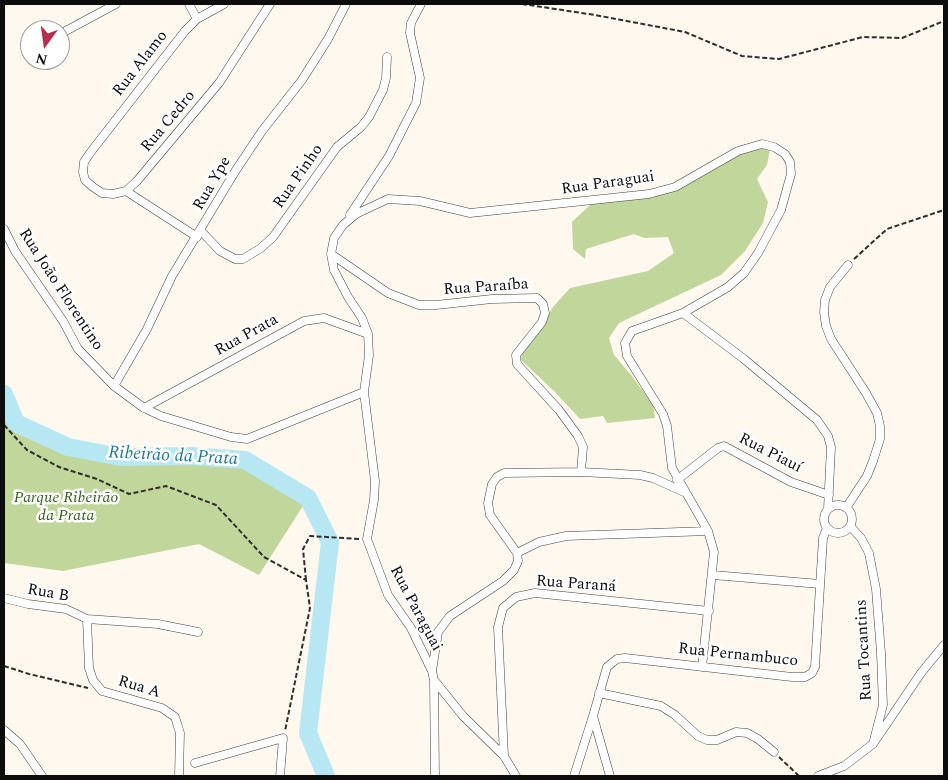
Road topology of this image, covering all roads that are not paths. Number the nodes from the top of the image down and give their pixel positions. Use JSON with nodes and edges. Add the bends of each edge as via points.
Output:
{"nodes":[{"id":1,"x":116,"y":4,"type":"edge"},
{"id":2,"x":190,"y":4,"type":"edge"},
{"id":3,"x":224,"y":4,"type":"edge"},
{"id":4,"x":270,"y":4,"type":"edge"},
{"id":5,"x":346,"y":4,"type":"edge"},
{"id":6,"x":422,"y":4,"type":"edge"},
{"id":7,"x":197,"y":19,"type":"junction"},
{"id":8,"x":70,"y":29,"type":"edge"},
{"id":9,"x":387,"y":57,"type":"dead end"},
{"id":10,"x":126,"y":191,"type":"junction"},
{"id":11,"x":343,"y":225,"type":"junction"},
{"id":12,"x":4,"y":229,"type":"edge"},
{"id":13,"x":199,"y":234,"type":"junction"},
{"id":14,"x":331,"y":254,"type":"junction"},
{"id":15,"x":848,"y":265,"type":"road end"},
{"id":16,"x":683,"y":313,"type":"junction"},
{"id":17,"x":368,"y":334,"type":"junction"},
{"id":18,"x":114,"y":386,"type":"junction"},
{"id":19,"x":364,"y":392,"type":"junction"},
{"id":20,"x":144,"y":408,"type":"junction"},
{"id":21,"x":581,"y":472,"type":"junction"},
{"id":22,"x":678,"y":480,"type":"junction"},
{"id":23,"x":684,"y":492,"type":"junction"},
{"id":24,"x":829,"y":495,"type":"junction"},
{"id":25,"x":846,"y":508,"type":"junction"},
{"id":26,"x":828,"y":509,"type":"junction"},
{"id":27,"x":850,"y":526,"type":"junction"},
{"id":28,"x":827,"y":528,"type":"junction"},
{"id":29,"x":708,"y":531,"type":"junction"},
{"id":30,"x":517,"y":553,"type":"junction"},
{"id":31,"x":713,"y":575,"type":"junction"},
{"id":32,"x":820,"y":584,"type":"junction"},
{"id":33,"x":4,"y":598,"type":"edge"},
{"id":34,"x":709,"y":611,"type":"junction"},
{"id":35,"x":87,"y":619,"type":"junction"},
{"id":36,"x":198,"y":632,"type":"dead end"},
{"id":37,"x":944,"y":645,"type":"edge"},
{"id":38,"x":702,"y":667,"type":"junction"},
{"id":39,"x":432,"y":672,"type":"junction"},
{"id":40,"x":434,"y":680,"type":"junction"},
{"id":41,"x":598,"y":693,"type":"junction"},
{"id":42,"x":593,"y":716,"type":"junction"},
{"id":43,"x":4,"y":730,"type":"edge"},
{"id":44,"x":873,"y":744,"type":"junction"},
{"id":45,"x":774,"y":752,"type":"road end"},
{"id":46,"x":504,"y":756,"type":"junction"},
{"id":47,"x":195,"y":763,"type":"dead end"},
{"id":48,"x":281,"y":775,"type":"edge"},
{"id":49,"x":42,"y":776,"type":"edge"},
{"id":50,"x":179,"y":776,"type":"edge"},
{"id":51,"x":435,"y":776,"type":"edge"},
{"id":52,"x":516,"y":776,"type":"edge"},
{"id":53,"x":574,"y":776,"type":"edge"},
{"id":54,"x":610,"y":776,"type":"edge"},
{"id":55,"x":818,"y":776,"type":"edge"}],
"edges":[{"from":1,"to":8,"type":"street"},
{"from":2,"to":7,"type":"street"},
{"from":3,"to":7,"type":"street","name":"Rua Alamo"},
{"from":4,"to":10,"type":"street","name":"Rua Cedro","via":[[219,83]]},
{"from":5,"to":13,"type":"street","name":"Rua Ype","via":[[302,80],[252,146]]},
{"from":6,"to":11,"type":"street","via":[[411,24],[410,33],[420,78],[416,103],[389,156]]},
{"from":7,"to":10,"type":"street","name":"Rua Alamo","via":[[84,162],[85,180],[102,193]]},
{"from":9,"to":13,"type":"street","name":"Rua Pinho","via":[[386,78],[368,117],[337,147],[273,237],[243,259],[235,259]]},
{"from":10,"to":13,"type":"street","name":"Rua Pinho"},
{"from":11,"to":14,"type":"street","name":"Rua Paraguai","via":[[334,238]]},
{"from":11,"to":16,"type":"street","name":"Rua Paraguai","via":[[356,214],[388,200],[420,201],[470,214],[649,194],[682,184],[751,145],[774,147],[785,154],[791,174],[781,210],[770,232],[744,272],[728,288]]},
{"from":12,"to":18,"type":"street","name":"Rua João Florentino","via":[[78,349]]},
{"from":13,"to":18,"type":"street","name":"Rua Ype","via":[[172,276]]},
{"from":14,"to":17,"type":"street","via":[[334,270]]},
{"from":14,"to":21,"type":"street","name":"Rua Paraíba","via":[[388,292],[419,305],[536,298],[543,304],[542,322],[516,356],[517,364],[578,436],[582,447]]},
{"from":15,"to":25,"type":"street","via":[[825,300],[826,326],[877,413],[880,432],[867,476]]},
{"from":16,"to":22,"type":"street","name":"Rua Paraguai","via":[[632,331],[625,343],[628,356],[663,414],[669,457]]},
{"from":16,"to":24,"type":"street","via":[[744,358],[817,420],[831,446]]},
{"from":17,"to":19,"type":"street"},
{"from":17,"to":20,"type":"street","name":"Rua Prata","via":[[324,318],[304,321]]},
{"from":18,"to":20,"type":"street","name":"Rua João Florentino"},
{"from":19,"to":20,"type":"street","name":"Rua João Florentino","via":[[247,439],[169,419]]},
{"from":19,"to":39,"type":"street","name":"Rua Paraguai","via":[[375,481],[367,539],[388,595],[411,628]]},
{"from":21,"to":23,"type":"street","via":[[640,475]]},
{"from":21,"to":30,"type":"street","via":[[504,473],[497,476],[492,484],[490,515]]},
{"from":22,"to":23,"type":"street","name":"Rua Paraguai"},
{"from":22,"to":24,"type":"street","name":"Rua Piauí","via":[[724,446],[791,482]]},
{"from":23,"to":29,"type":"street","name":"Rua Paraguai"},
{"from":24,"to":26,"type":"street"},
{"from":25,"to":26,"type":"street","via":[[837,505]]},
{"from":25,"to":27,"type":"street","via":[[852,516]]},
{"from":26,"to":28,"type":"street","via":[[824,516]]},
{"from":27,"to":28,"type":"street","via":[[837,534]]},
{"from":27,"to":44,"type":"street","name":"Rua Tocantins","via":[[869,553],[876,589],[883,705]]},
{"from":28,"to":32,"type":"street","name":"Rua Pernambuco","via":[[823,538]]},
{"from":29,"to":30,"type":"street","via":[[566,536],[539,542]]},
{"from":29,"to":31,"type":"street","name":"Rua Paraguai","via":[[714,552]]},
{"from":30,"to":39,"type":"street","via":[[514,570],[503,581],[450,616],[438,632]]},
{"from":31,"to":32,"type":"street"},
{"from":31,"to":34,"type":"street","name":"Rua Paraguai"},
{"from":32,"to":38,"type":"street","name":"Rua Pernambuco","via":[[812,673],[805,677],[792,677]]},
{"from":33,"to":35,"type":"street","name":"Rua B","via":[[66,609]]},
{"from":34,"to":38,"type":"street","name":"Rua Paraguai"},
{"from":34,"to":46,"type":"street","name":"Rua Paraná","via":[[535,593],[516,597],[503,608],[498,627]]},
{"from":35,"to":36,"type":"street","via":[[158,624]]},
{"from":35,"to":50,"type":"street","name":"Rua A","via":[[89,668],[102,691],[162,708],[175,717],[180,734]]},
{"from":37,"to":44,"type":"street"},
{"from":38,"to":41,"type":"street","name":"Rua Pernambuco","via":[[617,659],[607,668]]},
{"from":39,"to":40,"type":"street"},
{"from":40,"to":46,"type":"street","via":[[463,716]]},
{"from":40,"to":51,"type":"street"},
{"from":41,"to":42,"type":"street"},
{"from":41,"to":45,"type":"street","via":[[661,706],[707,740],[717,740],[736,732],[747,733]]},
{"from":42,"to":53,"type":"street"},
{"from":42,"to":54,"type":"street"},
{"from":43,"to":49,"type":"street","via":[[20,744]]},
{"from":44,"to":55,"type":"street","via":[[844,766]]},
{"from":46,"to":52,"type":"street"},
{"from":47,"to":48,"type":"street","via":[[283,738]]}]}
